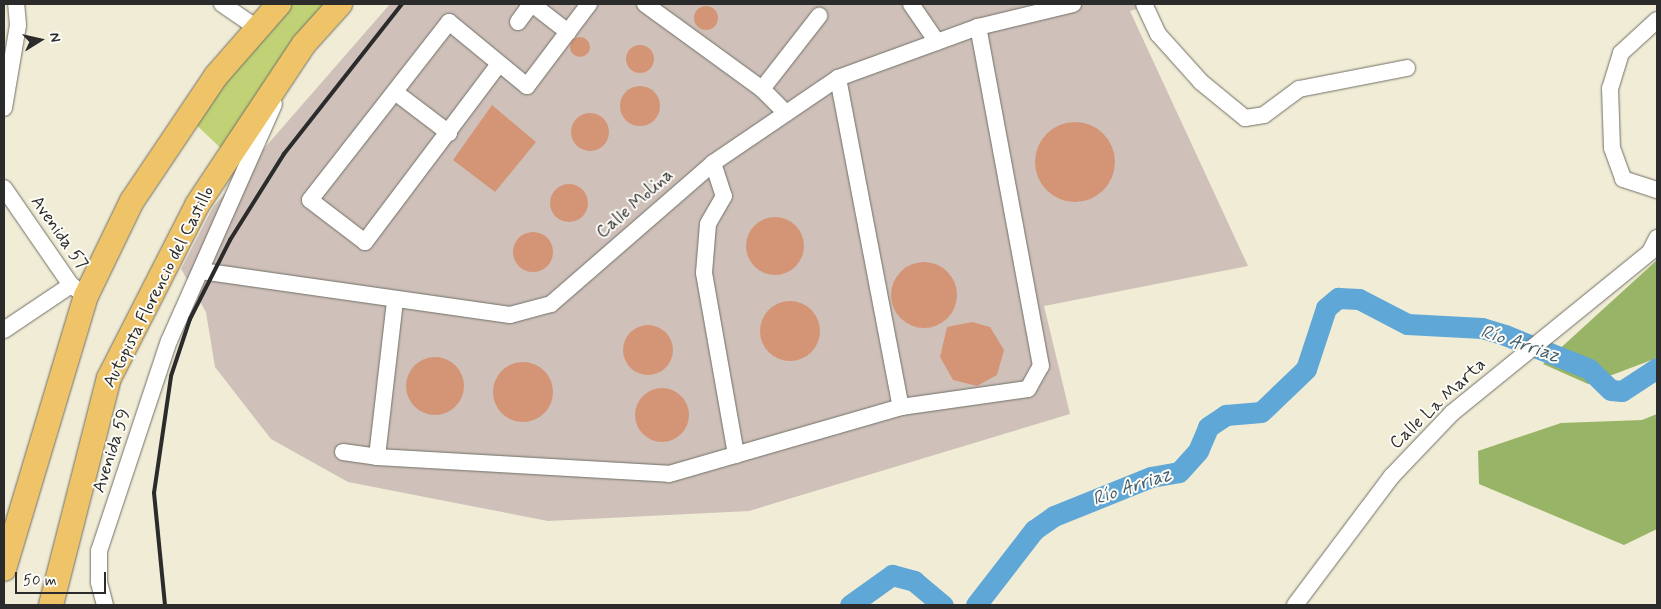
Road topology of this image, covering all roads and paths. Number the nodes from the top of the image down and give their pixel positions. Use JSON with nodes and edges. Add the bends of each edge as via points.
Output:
{"nodes":[{"id":1,"x":16,"y":4,"type":"edge"},
{"id":2,"x":279,"y":4,"type":"edge"},
{"id":3,"x":340,"y":4,"type":"edge"},
{"id":4,"x":532,"y":4,"type":"edge"},
{"id":5,"x":589,"y":4,"type":"edge"},
{"id":6,"x":645,"y":4,"type":"edge"},
{"id":7,"x":911,"y":4,"type":"edge"},
{"id":8,"x":1073,"y":4,"type":"edge"},
{"id":9,"x":1144,"y":4,"type":"edge"},
{"id":10,"x":232,"y":6,"type":"edge"},
{"id":11,"x":819,"y":16,"type":"dead end"},
{"id":12,"x":1657,"y":20,"type":"edge"},
{"id":13,"x":518,"y":22,"type":"dead end"},
{"id":14,"x":978,"y":27,"type":"junction"},
{"id":15,"x":257,"y":28,"type":"junction"},
{"id":16,"x":568,"y":32,"type":"junction"},
{"id":17,"x":937,"y":42,"type":"junction"},
{"id":18,"x":500,"y":64,"type":"junction"},
{"id":19,"x":290,"y":65,"type":"junction"},
{"id":20,"x":1407,"y":68,"type":"dead end"},
{"id":21,"x":838,"y":78,"type":"junction"},
{"id":22,"x":762,"y":89,"type":"junction"},
{"id":23,"x":395,"y":92,"type":"junction"},
{"id":24,"x":4,"y":108,"type":"edge"},
{"id":25,"x":786,"y":113,"type":"junction"},
{"id":26,"x":449,"y":133,"type":"junction"},
{"id":27,"x":713,"y":163,"type":"junction"},
{"id":28,"x":4,"y":188,"type":"edge"},
{"id":29,"x":1657,"y":190,"type":"edge"},
{"id":30,"x":1657,"y":238,"type":"edge"},
{"id":31,"x":201,"y":271,"type":"junction"},
{"id":32,"x":79,"y":291,"type":"junction"},
{"id":33,"x":395,"y":301,"type":"junction"},
{"id":34,"x":4,"y":330,"type":"edge"},
{"id":35,"x":901,"y":407,"type":"junction"},
{"id":36,"x":344,"y":452,"type":"dead end"},
{"id":37,"x":736,"y":455,"type":"junction"},
{"id":38,"x":377,"y":457,"type":"junction"},
{"id":39,"x":4,"y":569,"type":"edge"},
{"id":40,"x":51,"y":605,"type":"edge"},
{"id":41,"x":105,"y":605,"type":"edge"},
{"id":42,"x":1295,"y":605,"type":"edge"}],
"edges":[{"from":1,"to":24,"type":"street","via":[[18,25]]},
{"from":2,"to":15,"type":"highway"},
{"from":3,"to":19,"type":"highway","name":"Autopista Florencio del Castillo"},
{"from":4,"to":13,"type":"street"},
{"from":4,"to":16,"type":"street"},
{"from":5,"to":16,"type":"street"},
{"from":6,"to":22,"type":"street"},
{"from":7,"to":17,"type":"street"},
{"from":8,"to":14,"type":"street","name":"Calle Molina"},
{"from":9,"to":20,"type":"street","via":[[1158,34],[1201,82],[1245,118],[1264,115],[1299,89]]},
{"from":10,"to":15,"type":"street"},
{"from":11,"to":22,"type":"street"},
{"from":12,"to":29,"type":"street","via":[[1621,53],[1610,88],[1612,148],[1623,179]]},
{"from":14,"to":17,"type":"street","name":"Calle Molina"},
{"from":14,"to":35,"type":"street","via":[[1041,366],[1028,389]]},
{"from":15,"to":32,"type":"highway","via":[[216,76],[132,200]]},
{"from":16,"to":18,"type":"street","via":[[527,86]]},
{"from":17,"to":21,"type":"street","name":"Calle Molina"},
{"from":18,"to":23,"type":"street","via":[[448,22]]},
{"from":18,"to":26,"type":"street"},
{"from":19,"to":31,"type":"street","name":"Avenida 59"},
{"from":19,"to":40,"type":"highway","name":"Autopista Florencio del Castillo","via":[[196,205],[109,378]]},
{"from":21,"to":25,"type":"street","name":"Calle Molina"},
{"from":21,"to":35,"type":"street"},
{"from":22,"to":25,"type":"street"},
{"from":23,"to":26,"type":"street"},
{"from":23,"to":26,"type":"street","via":[[310,200],[365,242]]},
{"from":25,"to":27,"type":"street","name":"Calle Molina"},
{"from":27,"to":33,"type":"street","name":"Calle Molina","via":[[551,304],[510,315]]},
{"from":27,"to":37,"type":"street","via":[[724,196],[708,224],[704,273]]},
{"from":28,"to":32,"type":"street","name":"Avenida 57"},
{"from":30,"to":42,"type":"street","name":"Calle La Marta","via":[[1650,252],[1452,413],[1392,476]]},
{"from":31,"to":33,"type":"street","name":"Calle Molina"},
{"from":31,"to":41,"type":"street","name":"Avenida 59","via":[[169,341],[99,552],[98,582]]},
{"from":32,"to":34,"type":"street"},
{"from":32,"to":39,"type":"highway"},
{"from":33,"to":38,"type":"street"},
{"from":35,"to":37,"type":"street"},
{"from":36,"to":38,"type":"street"},
{"from":37,"to":38,"type":"street","via":[[669,474]]}]}
